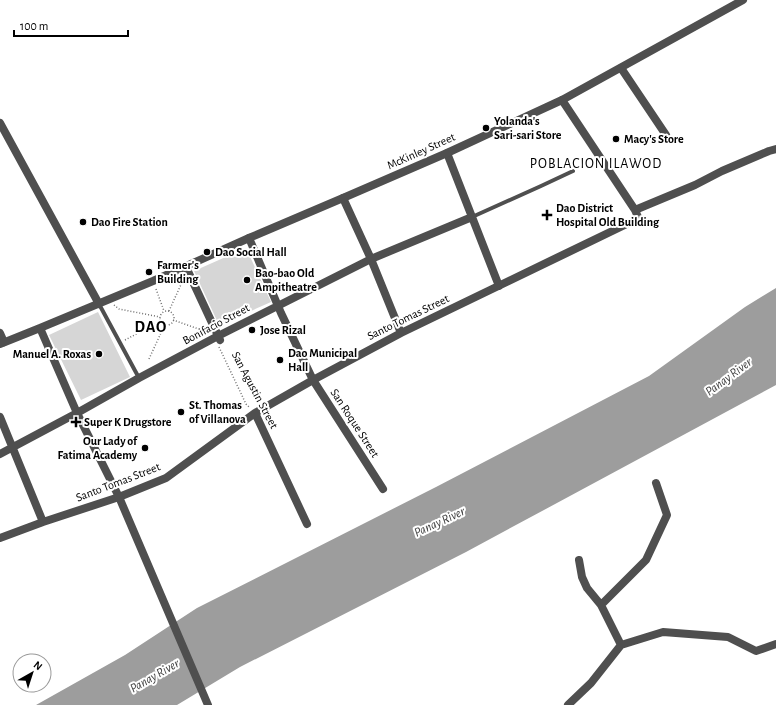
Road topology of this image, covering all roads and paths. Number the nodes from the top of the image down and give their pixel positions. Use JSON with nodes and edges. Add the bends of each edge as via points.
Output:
{"nodes":[{"id":1,"x":743,"y":0,"type":"edge"},
{"id":2,"x":621,"y":68,"type":"junction"},
{"id":3,"x":562,"y":100,"type":"junction"},
{"id":4,"x":0,"y":123,"type":"edge"},
{"id":5,"x":666,"y":135,"type":"dead end"},
{"id":6,"x":776,"y":149,"type":"edge"},
{"id":7,"x":447,"y":153,"type":"junction"},
{"id":8,"x":573,"y":171,"type":"dead end"},
{"id":9,"x":344,"y":198,"type":"junction"},
{"id":10,"x":636,"y":213,"type":"junction"},
{"id":11,"x":472,"y":217,"type":"junction"},
{"id":12,"x":249,"y":238,"type":"junction"},
{"id":13,"x":370,"y":258,"type":"junction"},
{"id":14,"x":186,"y":268,"type":"junction"},
{"id":15,"x":153,"y":281,"type":"junction"},
{"id":16,"x":499,"y":286,"type":"junction"},
{"id":17,"x":108,"y":300,"type":"junction"},
{"id":18,"x":99,"y":304,"type":"junction"},
{"id":19,"x":278,"y":305,"type":"junction"},
{"id":20,"x":164,"y":311,"type":"junction"},
{"id":21,"x":169,"y":311,"type":"junction"},
{"id":22,"x":160,"y":317,"type":"junction"},
{"id":23,"x":173,"y":320,"type":"junction"},
{"id":24,"x":161,"y":321,"type":"junction"},
{"id":25,"x":165,"y":324,"type":"junction"},
{"id":26,"x":40,"y":328,"type":"junction"},
{"id":27,"x":0,"y":332,"type":"edge"},
{"id":28,"x":401,"y":333,"type":"junction"},
{"id":29,"x":219,"y":338,"type":"junction"},
{"id":30,"x":2,"y":343,"type":"edge"},
{"id":31,"x":120,"y":343,"type":"junction"},
{"id":32,"x":149,"y":359,"type":"dead end"},
{"id":33,"x":139,"y":378,"type":"junction"},
{"id":34,"x":313,"y":380,"type":"junction"},
{"id":35,"x":78,"y":413,"type":"junction"},
{"id":36,"x":255,"y":413,"type":"junction"},
{"id":37,"x":0,"y":417,"type":"edge"},
{"id":38,"x":13,"y":447,"type":"junction"},
{"id":39,"x":0,"y":454,"type":"edge"},
{"id":40,"x":656,"y":483,"type":"dead end"},
{"id":41,"x":383,"y":489,"type":"dead end"},
{"id":42,"x":119,"y":496,"type":"junction"},
{"id":43,"x":43,"y":522,"type":"junction"},
{"id":44,"x":307,"y":524,"type":"dead end"},
{"id":45,"x":0,"y":538,"type":"edge"},
{"id":46,"x":579,"y":560,"type":"dead end"},
{"id":47,"x":600,"y":606,"type":"junction"},
{"id":48,"x":776,"y":644,"type":"edge"},
{"id":49,"x":621,"y":645,"type":"junction"},
{"id":50,"x":208,"y":705,"type":"edge"},
{"id":51,"x":568,"y":705,"type":"edge"}],
"edges":[{"from":1,"to":2,"type":"street","name":"McKinley Street"},
{"from":2,"to":3,"type":"street","name":"McKinley Street"},
{"from":2,"to":5,"type":"street"},
{"from":3,"to":7,"type":"street","name":"McKinley Street"},
{"from":3,"to":10,"type":"street"},
{"from":4,"to":18,"type":"street"},
{"from":6,"to":10,"type":"street","name":"Santo Tomas Street","via":[[722,171]]},
{"from":7,"to":9,"type":"street","name":"McKinley Street"},
{"from":7,"to":11,"type":"street"},
{"from":8,"to":11,"type":"lane"},
{"from":9,"to":12,"type":"street","name":"McKinley Street"},
{"from":9,"to":13,"type":"street"},
{"from":10,"to":16,"type":"street","name":"Santo Tomas Street","via":[[635,220]]},
{"from":11,"to":13,"type":"street","name":"Bonifacio Street"},
{"from":11,"to":16,"type":"street"},
{"from":12,"to":14,"type":"street","name":"McKinley Street"},
{"from":12,"to":19,"type":"street","name":"San Roque Street"},
{"from":13,"to":19,"type":"street","name":"Bonifacio Street"},
{"from":13,"to":28,"type":"street"},
{"from":14,"to":15,"type":"street","name":"McKinley Street"},
{"from":14,"to":21,"type":"path"},
{"from":14,"to":29,"type":"street"},
{"from":15,"to":17,"type":"street","name":"McKinley Street"},
{"from":15,"to":20,"type":"path"},
{"from":16,"to":28,"type":"street","name":"Santo Tomas Street"},
{"from":17,"to":18,"type":"street","name":"McKinley Street"},
{"from":17,"to":22,"type":"path","via":[[119,309]]},
{"from":18,"to":26,"type":"street","name":"McKinley Street"},
{"from":18,"to":31,"type":"lane"},
{"from":19,"to":29,"type":"street","name":"Bonifacio Street"},
{"from":19,"to":34,"type":"street","name":"San Roque Street"},
{"from":20,"to":21,"type":"path"},
{"from":20,"to":22,"type":"path"},
{"from":21,"to":23,"type":"path","via":[[173,314]]},
{"from":22,"to":24,"type":"path"},
{"from":23,"to":25,"type":"path","via":[[170,324]]},
{"from":23,"to":29,"type":"path"},
{"from":24,"to":25,"type":"path"},
{"from":24,"to":31,"type":"path"},
{"from":25,"to":32,"type":"path"},
{"from":26,"to":30,"type":"street","name":"McKinley Street"},
{"from":26,"to":35,"type":"street"},
{"from":27,"to":30,"type":"street"},
{"from":28,"to":34,"type":"street","name":"Santo Tomas Street"},
{"from":29,"to":33,"type":"street","name":"Bonifacio Street"},
{"from":29,"to":36,"type":"path","name":"San Agustin Street","via":[[222,355],[246,404]]},
{"from":31,"to":33,"type":"lane"},
{"from":33,"to":35,"type":"street","name":"Bonifacio Street"},
{"from":34,"to":36,"type":"street","name":"Santo Tomas Street"},
{"from":34,"to":41,"type":"street","name":"San Roque Street"},
{"from":35,"to":38,"type":"street","name":"Bonifacio Street"},
{"from":35,"to":42,"type":"street"},
{"from":36,"to":42,"type":"street","name":"Santo Tomas Street","via":[[166,478]]},
{"from":36,"to":44,"type":"street","name":"San Agustin Street"},
{"from":37,"to":38,"type":"street"},
{"from":38,"to":39,"type":"street","name":"Bonifacio Street"},
{"from":38,"to":43,"type":"street"},
{"from":40,"to":47,"type":"street","via":[[667,515],[646,560]]},
{"from":42,"to":43,"type":"street","name":"Santo Tomas Street"},
{"from":42,"to":50,"type":"street"},
{"from":43,"to":45,"type":"street","name":"Santo Tomas Street"},
{"from":46,"to":47,"type":"street","via":[[587,588]]},
{"from":47,"to":49,"type":"street"},
{"from":48,"to":49,"type":"street","via":[[756,651],[728,637],[663,632]]},
{"from":49,"to":51,"type":"street","via":[[591,683]]}]}
